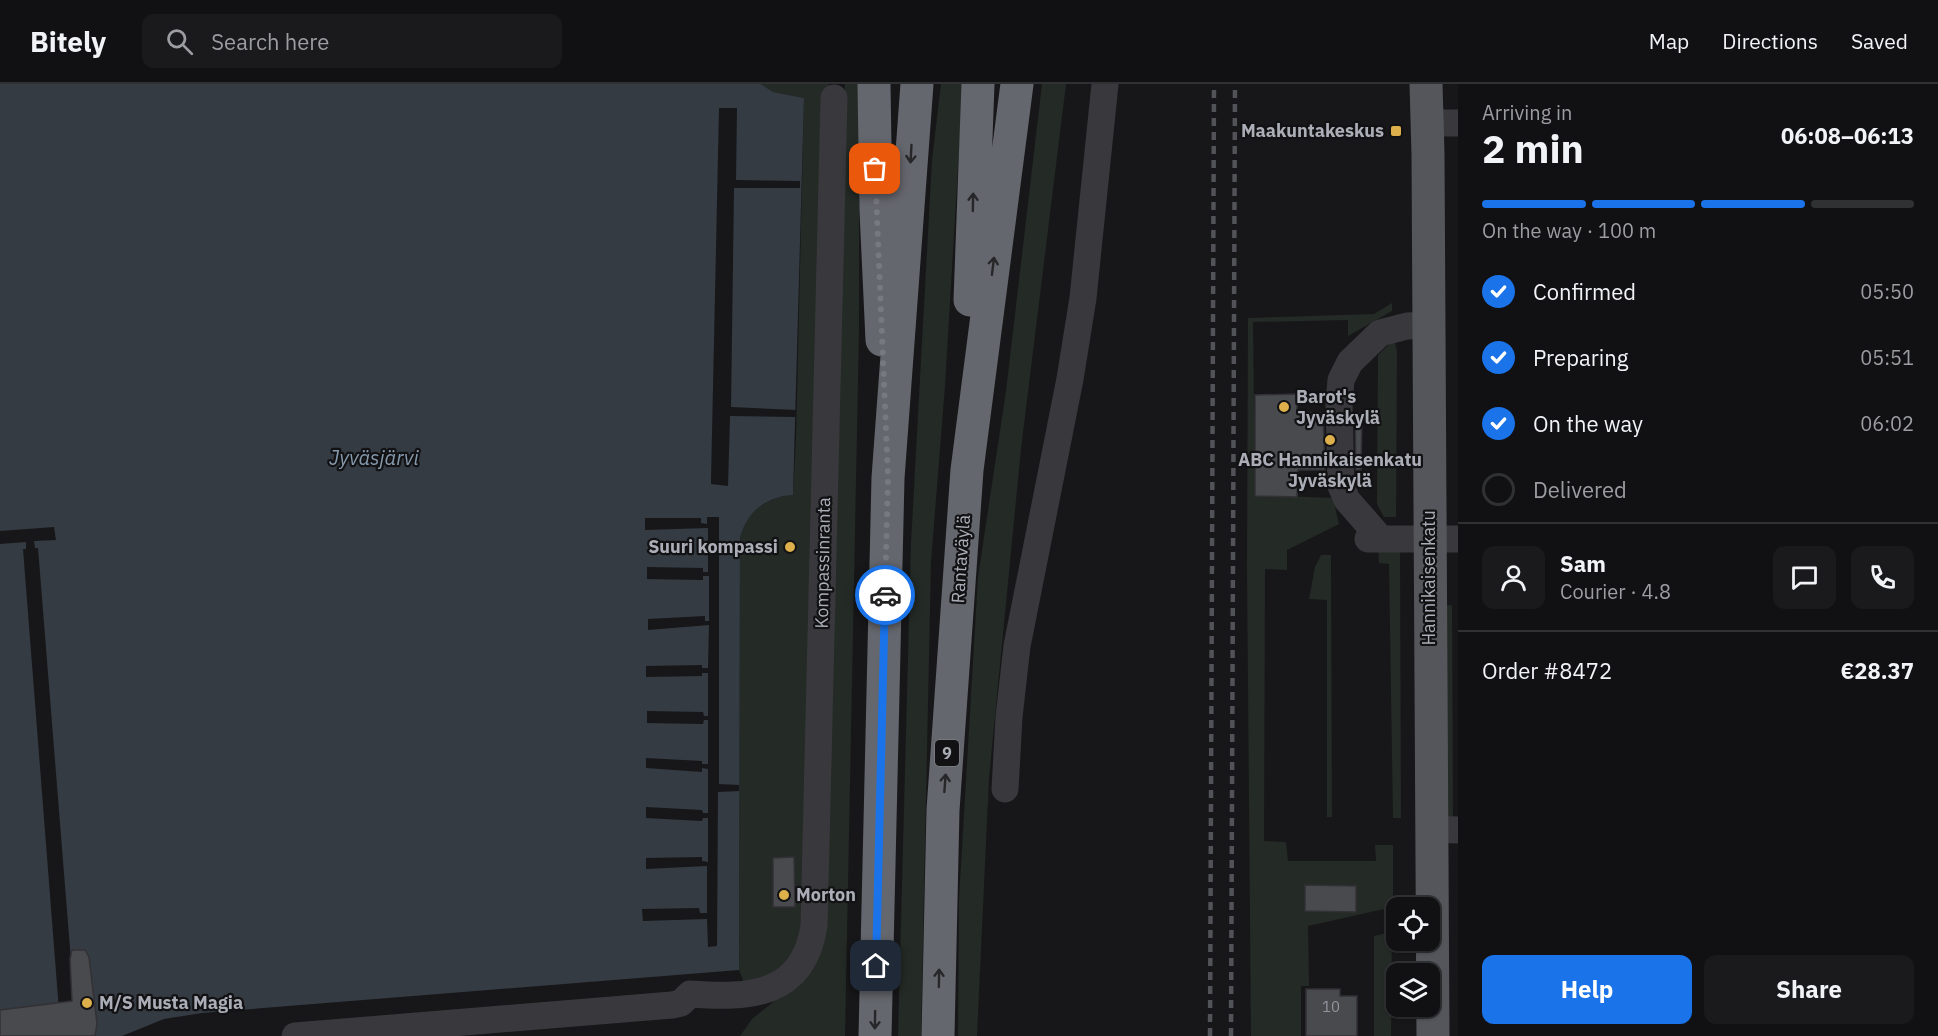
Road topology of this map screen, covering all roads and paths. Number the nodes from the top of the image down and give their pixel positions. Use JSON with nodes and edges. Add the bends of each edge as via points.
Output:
{"nodes":[{"id":1,"x":874,"y":84,"type":"edge"},
{"id":2,"x":917,"y":84,"type":"edge"},
{"id":3,"x":978,"y":84,"type":"edge"},
{"id":4,"x":1017,"y":84,"type":"edge"},
{"id":5,"x":1105,"y":84,"type":"edge"},
{"id":6,"x":1426,"y":84,"type":"edge"},
{"id":7,"x":834,"y":98,"type":"dead end"},
{"id":8,"x":1443,"y":123,"type":"edge"},
{"id":9,"x":1428,"y":325,"type":"junction"},
{"id":10,"x":967,"y":470,"type":"junction"},
{"id":11,"x":888,"y":478,"type":"junction"},
{"id":12,"x":1444,"y":539,"type":"edge"},
{"id":13,"x":1005,"y":789,"type":"dead end"},
{"id":14,"x":1444,"y":830,"type":"edge"},
{"id":15,"x":296,"y":1036,"type":"edge"},
{"id":16,"x":875,"y":1036,"type":"edge"},
{"id":17,"x":938,"y":1036,"type":"edge"},
{"id":18,"x":1433,"y":1036,"type":"edge"}],
"edges":[{"from":1,"to":11,"type":"highway"},
{"from":2,"to":11,"type":"highway","one_way":true},
{"from":10,"to":3,"type":"highway","one_way":true},
{"from":10,"to":4,"type":"highway","name":"Rantaväylä","number":"9","one_way":true},
{"from":5,"to":13,"type":"lane","via":[[1083,298],[1017,646]]},
{"from":6,"to":8,"type":"main road","name":"Hannikaisenkatu"},
{"from":7,"to":15,"type":"lane","name":"Kompassinranta","via":[[814,926],[806,957],[793,975],[777,987],[751,993],[690,994],[672,1005]]},
{"from":8,"to":9,"type":"main road","name":"Hannikaisenkatu"},
{"from":9,"to":12,"type":"main road","name":"Hannikaisenkatu"},
{"from":9,"to":12,"type":"lane","via":[[1380,333],[1350,362],[1341,380],[1339,403],[1341,486],[1374,539]]},
{"from":17,"to":10,"type":"highway","name":"Rantaväylä","number":"9","one_way":true,"via":[[943,810]]},
{"from":11,"to":16,"type":"highway","one_way":true},
{"from":12,"to":14,"type":"main road","name":"Hannikaisenkatu"},
{"from":14,"to":18,"type":"main road","name":"Hannikaisenkatu"}]}
